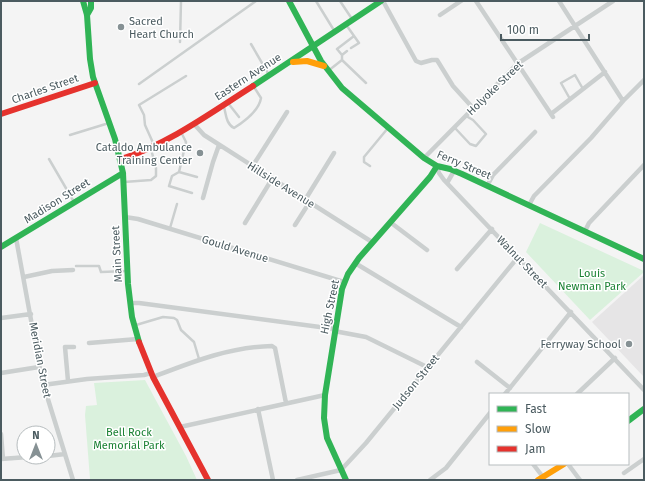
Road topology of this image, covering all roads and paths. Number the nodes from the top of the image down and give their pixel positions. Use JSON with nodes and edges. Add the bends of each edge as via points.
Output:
{"nodes":[{"id":1,"x":84,"y":1,"type":"edge"},
{"id":2,"x":91,"y":1,"type":"edge"},
{"id":3,"x":181,"y":1,"type":"edge"},
{"id":4,"x":256,"y":1,"type":"edge"},
{"id":5,"x":289,"y":1,"type":"edge"},
{"id":6,"x":316,"y":1,"type":"edge"},
{"id":7,"x":340,"y":1,"type":"edge"},
{"id":8,"x":382,"y":1,"type":"edge"},
{"id":9,"x":461,"y":1,"type":"edge"},
{"id":10,"x":476,"y":1,"type":"edge"},
{"id":11,"x":559,"y":1,"type":"edge"},
{"id":12,"x":613,"y":1,"type":"edge"},
{"id":13,"x":87,"y":15,"type":"junction"},
{"id":14,"x":440,"y":15,"type":"dead end"},
{"id":15,"x":352,"y":19,"type":"junction"},
{"id":16,"x":346,"y":24,"type":"junction"},
{"id":17,"x":575,"y":26,"type":"junction"},
{"id":18,"x":335,"y":32,"type":"junction"},
{"id":19,"x":354,"y":36,"type":"junction"},
{"id":20,"x":180,"y":42,"type":"dead end"},
{"id":21,"x":251,"y":44,"type":"dead end"},
{"id":22,"x":313,"y":47,"type":"junction"},
{"id":23,"x":351,"y":48,"type":"dead end"},
{"id":24,"x":347,"y":51,"type":"dead end"},
{"id":25,"x":342,"y":55,"type":"junction"},
{"id":26,"x":342,"y":60,"type":"junction"},
{"id":27,"x":289,"y":63,"type":"junction"},
{"id":28,"x":518,"y":64,"type":"junction"},
{"id":29,"x":326,"y":69,"type":"junction"},
{"id":30,"x":605,"y":72,"type":"junction"},
{"id":31,"x":270,"y":75,"type":"junction"},
{"id":32,"x":186,"y":76,"type":"dead end"},
{"id":33,"x":644,"y":80,"type":"edge"},
{"id":34,"x":94,"y":83,"type":"junction"},
{"id":35,"x":366,"y":83,"type":"dead end"},
{"id":36,"x":139,"y":84,"type":"dead end"},
{"id":37,"x":253,"y":85,"type":"junction"},
{"id":38,"x":583,"y":89,"type":"junction"},
{"id":39,"x":570,"y":99,"type":"junction"},
{"id":40,"x":623,"y":101,"type":"junction"},
{"id":41,"x":225,"y":103,"type":"junction"},
{"id":42,"x":473,"y":108,"type":"junction"},
{"id":43,"x":287,"y":112,"type":"dead end"},
{"id":44,"x":1,"y":114,"type":"edge"},
{"id":45,"x":465,"y":116,"type":"junction"},
{"id":46,"x":239,"y":117,"type":"dead end"},
{"id":47,"x":109,"y":123,"type":"junction"},
{"id":48,"x":194,"y":124,"type":"junction"},
{"id":49,"x":454,"y":127,"type":"junction"},
{"id":50,"x":389,"y":128,"type":"junction"},
{"id":51,"x":181,"y":131,"type":"junction"},
{"id":52,"x":535,"y":132,"type":"dead end"},
{"id":53,"x":70,"y":135,"type":"dead end"},
{"id":54,"x":219,"y":145,"type":"junction"},
{"id":55,"x":152,"y":146,"type":"junction"},
{"id":56,"x":334,"y":154,"type":"dead end"},
{"id":57,"x":424,"y":158,"type":"junction"},
{"id":58,"x":121,"y":159,"type":"junction"},
{"id":59,"x":49,"y":160,"type":"dead end"},
{"id":60,"x":644,"y":165,"type":"edge"},
{"id":61,"x":370,"y":166,"type":"dead end"},
{"id":62,"x":437,"y":166,"type":"junction"},
{"id":63,"x":252,"y":167,"type":"junction"},
{"id":64,"x":454,"y":171,"type":"junction"},
{"id":65,"x":179,"y":172,"type":"junction"},
{"id":66,"x":123,"y":173,"type":"junction"},
{"id":67,"x":197,"y":177,"type":"dead end"},
{"id":68,"x":272,"y":179,"type":"junction"},
{"id":69,"x":124,"y":182,"type":"junction"},
{"id":70,"x":447,"y":183,"type":"junction"},
{"id":71,"x":487,"y":186,"type":"junction"},
{"id":72,"x":192,"y":193,"type":"dead end"},
{"id":73,"x":203,"y":198,"type":"dead end"},
{"id":74,"x":74,"y":202,"type":"junction"},
{"id":75,"x":307,"y":202,"type":"junction"},
{"id":76,"x":177,"y":204,"type":"dead end"},
{"id":77,"x":529,"y":205,"type":"junction"},
{"id":78,"x":125,"y":217,"type":"junction"},
{"id":79,"x":390,"y":222,"type":"junction"},
{"id":80,"x":245,"y":223,"type":"dead end"},
{"id":81,"x":295,"y":225,"type":"dead end"},
{"id":82,"x":169,"y":229,"type":"junction"},
{"id":83,"x":492,"y":229,"type":"junction"},
{"id":84,"x":585,"y":231,"type":"junction"},
{"id":85,"x":16,"y":238,"type":"junction"},
{"id":86,"x":372,"y":242,"type":"junction"},
{"id":87,"x":1,"y":247,"type":"edge"},
{"id":88,"x":427,"y":250,"type":"dead end"},
{"id":89,"x":518,"y":257,"type":"junction"},
{"id":90,"x":644,"y":259,"type":"edge"},
{"id":91,"x":355,"y":263,"type":"junction"},
{"id":92,"x":74,"y":268,"type":"joint"},
{"id":93,"x":458,"y":270,"type":"dead end"},
{"id":94,"x":127,"y":271,"type":"junction"},
{"id":95,"x":24,"y":276,"type":"junction"},
{"id":96,"x":344,"y":282,"type":"junction"},
{"id":97,"x":130,"y":303,"type":"junction"},
{"id":98,"x":571,"y":312,"type":"junction"},
{"id":99,"x":31,"y":314,"type":"junction"},
{"id":100,"x":1,"y":318,"type":"edge"},
{"id":101,"x":134,"y":325,"type":"junction"},
{"id":102,"x":461,"y":327,"type":"junction"},
{"id":103,"x":335,"y":330,"type":"junction"},
{"id":104,"x":138,"y":339,"type":"junction"},
{"id":105,"x":90,"y":343,"type":"dead end"},
{"id":106,"x":74,"y":347,"type":"dead end"},
{"id":107,"x":615,"y":358,"type":"junction"},
{"id":108,"x":200,"y":359,"type":"junction"},
{"id":109,"x":477,"y":362,"type":"dead end"},
{"id":110,"x":39,"y":367,"type":"junction"},
{"id":111,"x":427,"y":367,"type":"junction"},
{"id":112,"x":1,"y":373,"type":"edge"},
{"id":113,"x":152,"y":375,"type":"junction"},
{"id":114,"x":68,"y":381,"type":"junction"},
{"id":115,"x":43,"y":386,"type":"junction"},
{"id":116,"x":510,"y":388,"type":"junction"},
{"id":117,"x":644,"y":390,"type":"edge"},
{"id":118,"x":506,"y":393,"type":"edge"},
{"id":119,"x":578,"y":393,"type":"edge"},
{"id":120,"x":325,"y":394,"type":"junction"},
{"id":121,"x":286,"y":403,"type":"junction"},
{"id":122,"x":258,"y":409,"type":"junction"},
{"id":123,"x":644,"y":410,"type":"edge"},
{"id":124,"x":489,"y":414,"type":"edge"},
{"id":125,"x":629,"y":420,"type":"edge"},
{"id":126,"x":180,"y":427,"type":"junction"},
{"id":127,"x":1,"y":434,"type":"edge"},
{"id":128,"x":65,"y":454,"type":"junction"},
{"id":129,"x":56,"y":455,"type":"edge"},
{"id":130,"x":16,"y":458,"type":"edge"},
{"id":131,"x":2,"y":459,"type":"edge"},
{"id":132,"x":644,"y":459,"type":"edge"},
{"id":133,"x":534,"y":465,"type":"edge"},
{"id":134,"x":562,"y":465,"type":"edge"},
{"id":135,"x":569,"y":465,"type":"edge"},
{"id":136,"x":341,"y":470,"type":"junction"},
{"id":137,"x":624,"y":473,"type":"dead end"},
{"id":138,"x":541,"y":479,"type":"edge"},
{"id":139,"x":73,"y":480,"type":"edge"},
{"id":140,"x":208,"y":480,"type":"edge"},
{"id":141,"x":273,"y":480,"type":"edge"},
{"id":142,"x":296,"y":480,"type":"edge"},
{"id":143,"x":346,"y":480,"type":"edge"},
{"id":144,"x":430,"y":480,"type":"edge"},
{"id":145,"x":580,"y":480,"type":"edge"}],
"edges":[{"from":1,"to":13,"type":"main road","name":"Main Street"},
{"from":2,"to":13,"type":"main road","name":"Main Street"},
{"from":3,"to":20,"type":"lane"},
{"from":4,"to":36,"type":"lane"},
{"from":5,"to":22,"type":"main road","name":"Ferry Street"},
{"from":6,"to":18,"type":"lane"},
{"from":7,"to":15,"type":"lane"},
{"from":8,"to":15,"type":"main road","name":"Eastern Avenue"},
{"from":8,"to":42,"type":"street","via":[[416,61],[421,64],[436,60],[453,86]]},
{"from":9,"to":14,"type":"street"},
{"from":10,"to":28,"type":"street"},
{"from":11,"to":17,"type":"street"},
{"from":12,"to":17,"type":"street","name":"Holyoke Street"},
{"from":13,"to":34,"type":"main road","name":"Main Street"},
{"from":15,"to":16,"type":"main road","name":"Eastern Avenue"},
{"from":16,"to":18,"type":"main road","name":"Eastern Avenue"},
{"from":16,"to":19,"type":"lane"},
{"from":17,"to":28,"type":"street","name":"Holyoke Street"},
{"from":17,"to":30,"type":"street"},
{"from":18,"to":22,"type":"main road","name":"Eastern Avenue"},
{"from":19,"to":23,"type":"lane","via":[[358,43]]},
{"from":19,"to":25,"type":"lane","via":[[337,49]]},
{"from":21,"to":31,"type":"lane"},
{"from":22,"to":27,"type":"main road","name":"Eastern Avenue"},
{"from":22,"to":29,"type":"main road","name":"Ferry Street"},
{"from":24,"to":25,"type":"lane"},
{"from":25,"to":26,"type":"lane"},
{"from":26,"to":29,"type":"lane"},
{"from":26,"to":35,"type":"lane"},
{"from":27,"to":29,"type":"main road","via":[[307,61]]},
{"from":27,"to":31,"type":"main road","name":"Eastern Avenue"},
{"from":28,"to":39,"type":"street","via":[[552,115]]},
{"from":28,"to":42,"type":"street","name":"Holyoke Street"},
{"from":29,"to":50,"type":"main road","name":"Ferry Street","via":[[348,94]]},
{"from":30,"to":38,"type":"street"},
{"from":30,"to":40,"type":"street"},
{"from":31,"to":37,"type":"main road","name":"Eastern Avenue"},
{"from":32,"to":55,"type":"lane","via":[[139,105]]},
{"from":33,"to":40,"type":"street"},
{"from":34,"to":44,"type":"main road","name":"Charles Street"},
{"from":34,"to":47,"type":"main road","name":"Main Street"},
{"from":37,"to":41,"type":"main road","name":"Eastern Avenue"},
{"from":37,"to":41,"type":"lane","via":[[261,98],[260,106],[234,128],[227,121]]},
{"from":38,"to":39,"type":"street"},
{"from":38,"to":39,"type":"lane","via":[[575,75],[561,84]]},
{"from":40,"to":77,"type":"street","via":[[534,196]]},
{"from":41,"to":46,"type":"lane"},
{"from":41,"to":48,"type":"main road","name":"Eastern Avenue"},
{"from":42,"to":45,"type":"street","name":"Holyoke Street"},
{"from":43,"to":63,"type":"street"},
{"from":45,"to":49,"type":"street","name":"Holyoke Street"},
{"from":45,"to":49,"type":"lane","via":[[473,120],[486,134],[476,146],[470,144]]},
{"from":47,"to":53,"type":"lane"},
{"from":47,"to":58,"type":"main road","name":"Main Street"},
{"from":48,"to":51,"type":"main road","name":"Eastern Avenue"},
{"from":48,"to":54,"type":"street","name":"Hillside Avenue","via":[[201,133]]},
{"from":49,"to":57,"type":"street","name":"Holyoke Street"},
{"from":50,"to":57,"type":"main road","name":"Ferry Street"},
{"from":50,"to":61,"type":"lane","via":[[364,157],[364,162]]},
{"from":51,"to":55,"type":"main road","name":"Eastern Avenue"},
{"from":51,"to":65,"type":"lane","via":[[186,142]]},
{"from":52,"to":71,"type":"street","via":[[493,175]]},
{"from":54,"to":63,"type":"street","name":"Hillside Avenue"},
{"from":54,"to":73,"type":"street"},
{"from":55,"to":58,"type":"main road","name":"Eastern Avenue"},
{"from":55,"to":69,"type":"lane","via":[[156,176],[151,180]]},
{"from":56,"to":75,"type":"street"},
{"from":57,"to":62,"type":"main road","name":"Ferry Street"},
{"from":58,"to":66,"type":"main road","name":"Main Street"},
{"from":59,"to":74,"type":"lane"},
{"from":60,"to":84,"type":"street","via":[[589,223]]},
{"from":62,"to":64,"type":"main road","name":"Ferry Street"},
{"from":62,"to":70,"type":"street","name":"Walnut Street"},
{"from":62,"to":79,"type":"main road","name":"High Street"},
{"from":63,"to":68,"type":"street","name":"Hillside Avenue"},
{"from":64,"to":70,"type":"street"},
{"from":64,"to":71,"type":"main road","name":"Ferry Street"},
{"from":65,"to":67,"type":"lane"},
{"from":65,"to":72,"type":"lane","via":[[172,176],[169,186]]},
{"from":66,"to":69,"type":"main road","name":"Main Street"},
{"from":66,"to":74,"type":"main road","name":"Madison Street"},
{"from":68,"to":75,"type":"street","name":"Hillside Avenue"},
{"from":68,"to":80,"type":"street"},
{"from":69,"to":78,"type":"main road","name":"Main Street"},
{"from":70,"to":83,"type":"street","name":"Walnut Street"},
{"from":71,"to":77,"type":"main road","name":"Ferry Street"},
{"from":74,"to":85,"type":"main road","name":"Madison Street"},
{"from":75,"to":81,"type":"street"},
{"from":75,"to":86,"type":"street","name":"Hillside Avenue"},
{"from":76,"to":82,"type":"lane"},
{"from":77,"to":84,"type":"main road","name":"Ferry Street"},
{"from":78,"to":82,"type":"street","name":"Gould Avenue","via":[[138,218]]},
{"from":78,"to":94,"type":"main road","name":"Main Street"},
{"from":79,"to":86,"type":"main road","name":"High Street"},
{"from":79,"to":88,"type":"street"},
{"from":82,"to":96,"type":"street","name":"Gould Avenue"},
{"from":83,"to":89,"type":"street","name":"Walnut Street"},
{"from":83,"to":93,"type":"street"},
{"from":84,"to":90,"type":"main road","name":"Ferry Street"},
{"from":85,"to":87,"type":"main road","name":"Madison Street"},
{"from":85,"to":95,"type":"street","name":"Meridian Street"},
{"from":86,"to":91,"type":"main road","name":"High Street"},
{"from":89,"to":98,"type":"street","name":"Walnut Street"},
{"from":89,"to":102,"type":"street","name":"Judson Street"},
{"from":91,"to":96,"type":"main road","name":"High Street"},
{"from":91,"to":102,"type":"street"},
{"from":92,"to":94,"type":"lane","via":[[99,266],[101,272]]},
{"from":92,"to":95,"type":"street"},
{"from":94,"to":97,"type":"main road","name":"Main Street"},
{"from":95,"to":99,"type":"street","name":"Meridian Street"},
{"from":96,"to":103,"type":"main road","name":"High Street"},
{"from":97,"to":101,"type":"main road","name":"Main Street"},
{"from":97,"to":103,"type":"street","via":[[223,313]]},
{"from":98,"to":107,"type":"street","name":"Walnut Street"},
{"from":98,"to":116,"type":"street"},
{"from":99,"to":100,"type":"street"},
{"from":99,"to":110,"type":"street","name":"Meridian Street"},
{"from":101,"to":104,"type":"main road","name":"Main Street"},
{"from":101,"to":108,"type":"lane","via":[[163,317],[174,318],[181,330],[194,342]]},
{"from":102,"to":111,"type":"street","name":"Judson Street"},
{"from":103,"to":111,"type":"street","via":[[366,337]]},
{"from":103,"to":120,"type":"main road","name":"High Street"},
{"from":104,"to":105,"type":"street"},
{"from":104,"to":113,"type":"main road","name":"Main Street"},
{"from":106,"to":114,"type":"street","via":[[64,347]]},
{"from":107,"to":117,"type":"street","name":"Walnut Street"},
{"from":107,"to":119,"type":"street"},
{"from":108,"to":113,"type":"street"},
{"from":108,"to":121,"type":"street","via":[[241,348],[274,346]]},
{"from":109,"to":116,"type":"street"},
{"from":110,"to":112,"type":"street"},
{"from":110,"to":115,"type":"street","name":"Meridian Street"},
{"from":111,"to":136,"type":"street","name":"Judson Street"},
{"from":113,"to":114,"type":"street"},
{"from":113,"to":126,"type":"main road","name":"Main Street"},
{"from":114,"to":115,"type":"street"},
{"from":115,"to":128,"type":"street","name":"Meridian Street"},
{"from":116,"to":118,"type":"street"},
{"from":120,"to":121,"type":"street"},
{"from":120,"to":136,"type":"main road","name":"High Street","via":[[326,432]]},
{"from":121,"to":122,"type":"street"},
{"from":122,"to":126,"type":"street"},
{"from":122,"to":141,"type":"street"},
{"from":123,"to":125,"type":"main road"},
{"from":124,"to":144,"type":"street","via":[[446,468]]},
{"from":126,"to":140,"type":"main road","name":"Main Street"},
{"from":127,"to":131,"type":"street"},
{"from":128,"to":129,"type":"street"},
{"from":128,"to":139,"type":"street","name":"Meridian Street"},
{"from":130,"to":131,"type":"street"},
{"from":132,"to":137,"type":"street"},
{"from":133,"to":138,"type":"street"},
{"from":134,"to":138,"type":"main road"},
{"from":135,"to":145,"type":"street"},
{"from":136,"to":142,"type":"street"},
{"from":136,"to":143,"type":"main road","name":"High Street"}]}
